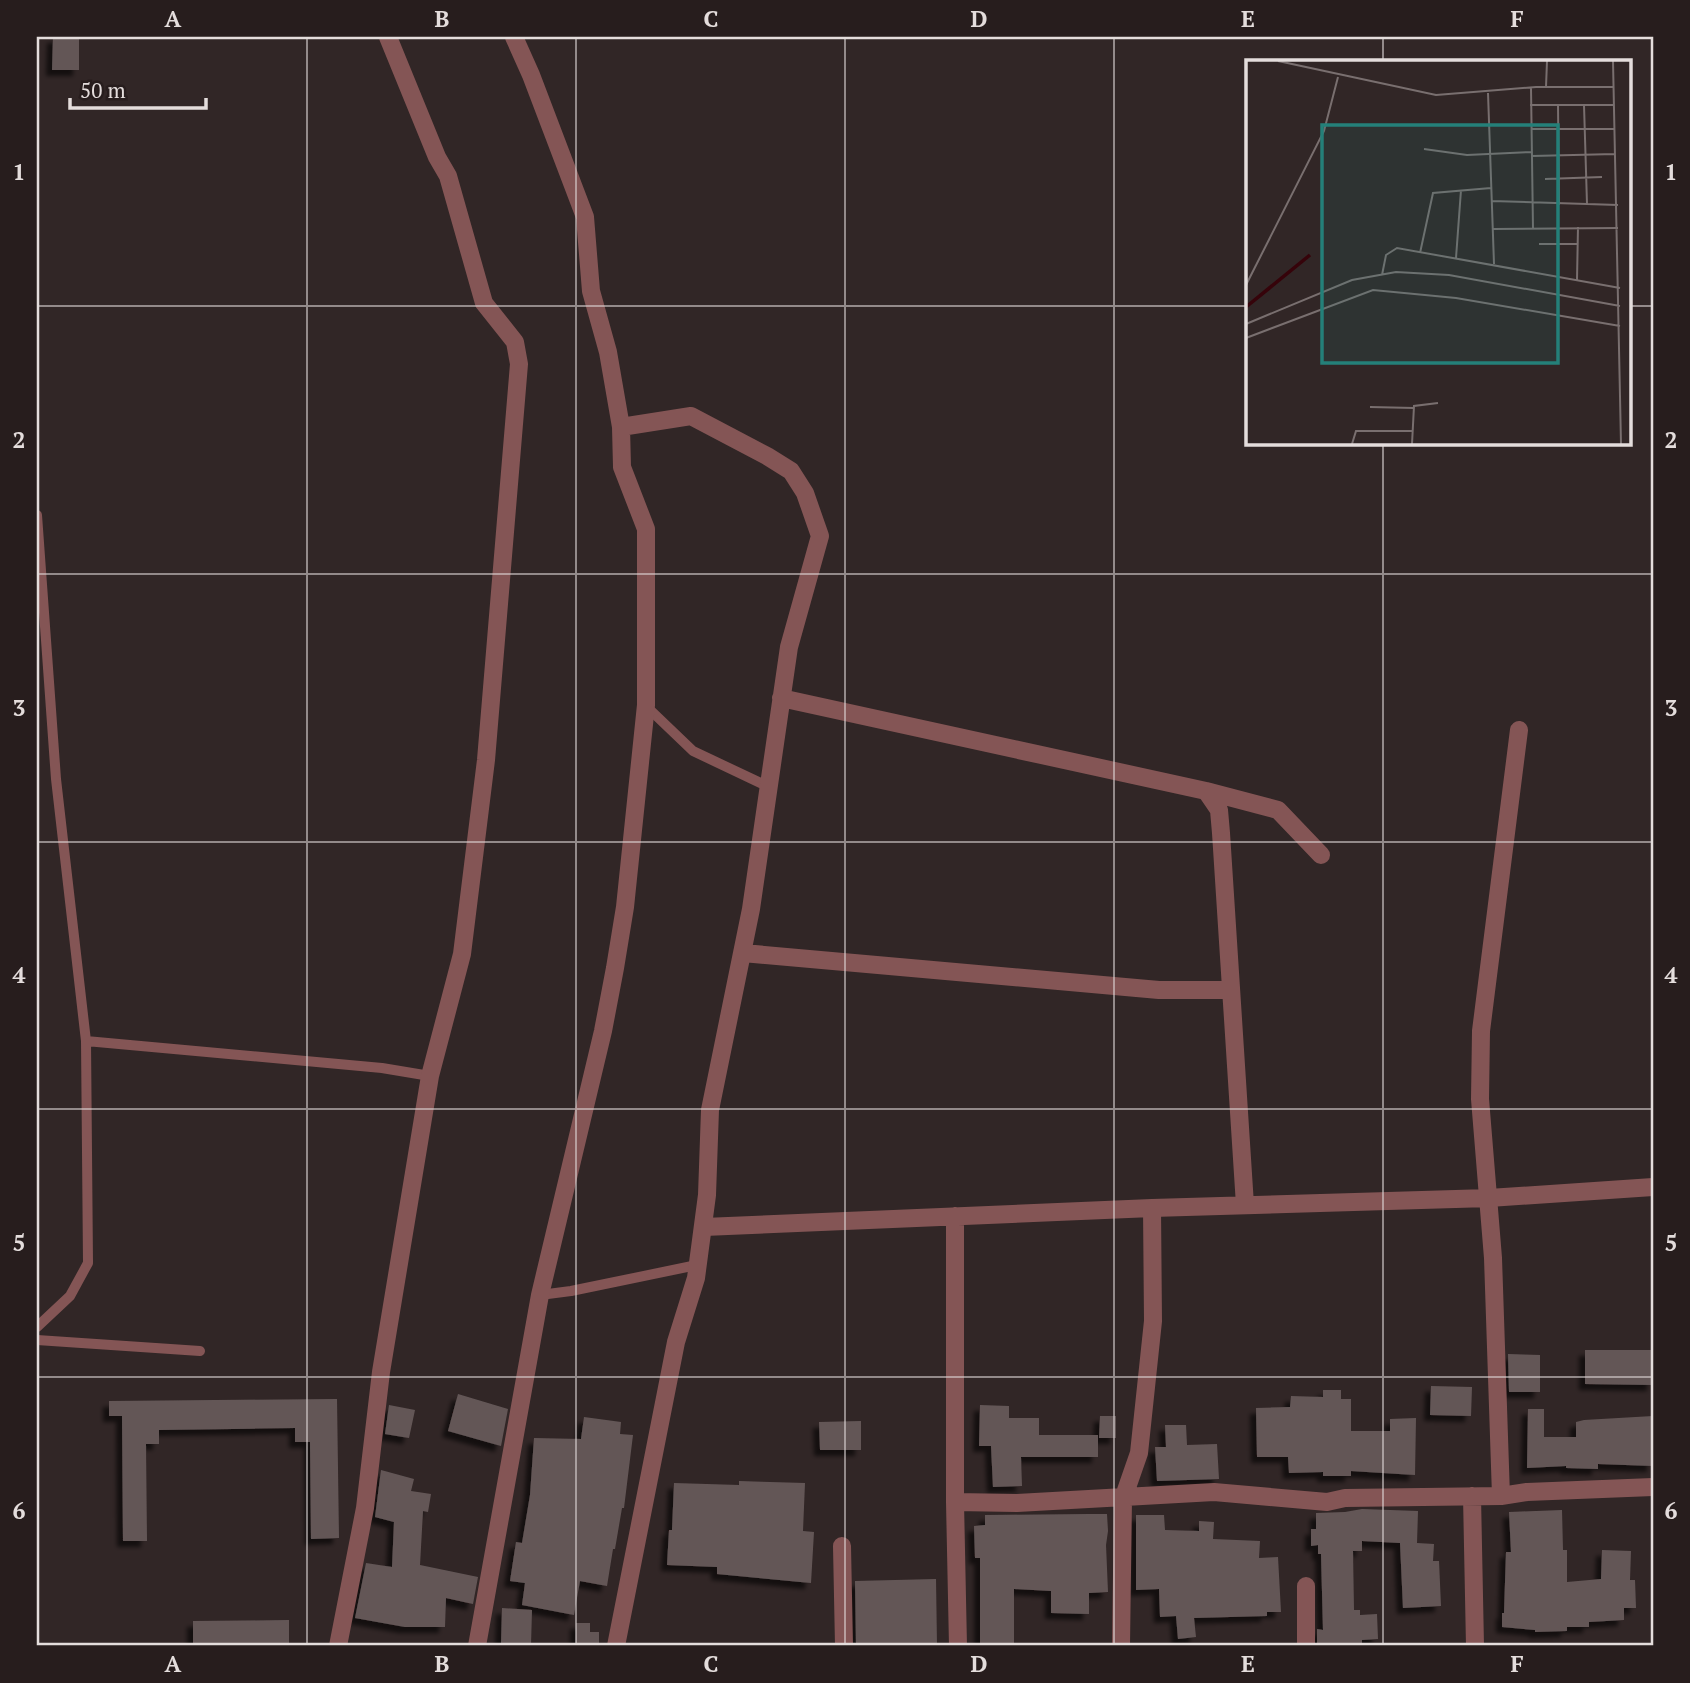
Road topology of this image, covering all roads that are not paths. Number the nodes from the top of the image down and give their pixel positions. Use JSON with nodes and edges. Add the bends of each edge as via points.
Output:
{"nodes":[{"id":1,"x":388,"y":37,"type":"edge"},
{"id":2,"x":514,"y":37,"type":"edge"},
{"id":3,"x":621,"y":428,"type":"junction"},
{"id":4,"x":37,"y":515,"type":"edge"},
{"id":5,"x":781,"y":698,"type":"junction"},
{"id":6,"x":646,"y":705,"type":"junction"},
{"id":7,"x":1519,"y":730,"type":"dead end"},
{"id":8,"x":769,"y":787,"type":"junction"},
{"id":9,"x":1206,"y":791,"type":"junction"},
{"id":10,"x":1321,"y":855,"type":"dead end"},
{"id":11,"x":743,"y":953,"type":"junction"},
{"id":12,"x":1231,"y":990,"type":"junction"},
{"id":13,"x":86,"y":1041,"type":"junction"},
{"id":14,"x":430,"y":1076,"type":"junction"},
{"id":15,"x":1653,"y":1187,"type":"edge"},
{"id":16,"x":1489,"y":1198,"type":"junction"},
{"id":17,"x":1245,"y":1205,"type":"junction"},
{"id":18,"x":1152,"y":1208,"type":"junction"},
{"id":19,"x":955,"y":1216,"type":"junction"},
{"id":20,"x":704,"y":1227,"type":"junction"},
{"id":21,"x":697,"y":1265,"type":"junction"},
{"id":22,"x":540,"y":1295,"type":"junction"},
{"id":23,"x":37,"y":1327,"type":"edge"},
{"id":24,"x":37,"y":1340,"type":"edge"},
{"id":25,"x":200,"y":1351,"type":"dead end"},
{"id":26,"x":1653,"y":1488,"type":"edge"},
{"id":27,"x":1472,"y":1496,"type":"junction"},
{"id":28,"x":1501,"y":1496,"type":"junction"},
{"id":29,"x":1124,"y":1499,"type":"junction"},
{"id":30,"x":955,"y":1502,"type":"junction"},
{"id":31,"x":842,"y":1546,"type":"dead end"},
{"id":32,"x":1306,"y":1586,"type":"dead end"},
{"id":33,"x":338,"y":1646,"type":"edge"},
{"id":34,"x":477,"y":1646,"type":"edge"},
{"id":35,"x":616,"y":1646,"type":"edge"},
{"id":36,"x":844,"y":1646,"type":"edge"},
{"id":37,"x":958,"y":1646,"type":"edge"},
{"id":38,"x":1121,"y":1646,"type":"edge"},
{"id":39,"x":1306,"y":1646,"type":"edge"},
{"id":40,"x":1475,"y":1646,"type":"edge"}],
"edges":[{"from":1,"to":14,"type":"street","via":[[448,176],[484,303],[514,342],[519,364],[486,760],[464,940]]},
{"from":2,"to":3,"type":"street","via":[[585,217],[591,291],[608,352]]},
{"from":3,"to":5,"type":"street","via":[[691,416],[791,471],[805,493],[820,536],[789,647]]},
{"from":3,"to":6,"type":"street","via":[[622,467],[646,529]]},
{"from":4,"to":13,"type":"lane","via":[[56,779]]},
{"from":5,"to":8,"type":"street"},
{"from":5,"to":9,"type":"street"},
{"from":6,"to":8,"type":"lane","via":[[693,751]]},
{"from":6,"to":22,"type":"street","via":[[615,968]]},
{"from":7,"to":16,"type":"street","via":[[1481,1031],[1480,1098]]},
{"from":8,"to":11,"type":"street"},
{"from":9,"to":10,"type":"street","via":[[1278,810]]},
{"from":9,"to":12,"type":"street","via":[[1219,810]]},
{"from":11,"to":12,"type":"street","via":[[1159,990]]},
{"from":11,"to":20,"type":"street","via":[[710,1110]]},
{"from":12,"to":17,"type":"street"},
{"from":13,"to":14,"type":"lane"},
{"from":13,"to":23,"type":"lane","via":[[88,1263],[70,1296]]},
{"from":14,"to":33,"type":"street","via":[[381,1372],[365,1507]]},
{"from":15,"to":16,"type":"street"},
{"from":16,"to":17,"type":"street"},
{"from":16,"to":28,"type":"street"},
{"from":17,"to":18,"type":"street"},
{"from":18,"to":19,"type":"street"},
{"from":18,"to":29,"type":"street","via":[[1153,1321],[1139,1453]]},
{"from":19,"to":20,"type":"street"},
{"from":19,"to":30,"type":"street"},
{"from":20,"to":21,"type":"street"},
{"from":21,"to":22,"type":"lane"},
{"from":21,"to":35,"type":"street","via":[[677,1342]]},
{"from":22,"to":34,"type":"street"},
{"from":24,"to":25,"type":"lane"},
{"from":26,"to":28,"type":"street"},
{"from":27,"to":28,"type":"street"},
{"from":27,"to":29,"type":"street","via":[[1327,1502],[1213,1492]]},
{"from":27,"to":40,"type":"street"},
{"from":29,"to":30,"type":"street"},
{"from":29,"to":38,"type":"street"},
{"from":30,"to":37,"type":"street"},
{"from":31,"to":36,"type":"street"},
{"from":32,"to":39,"type":"street"}]}
